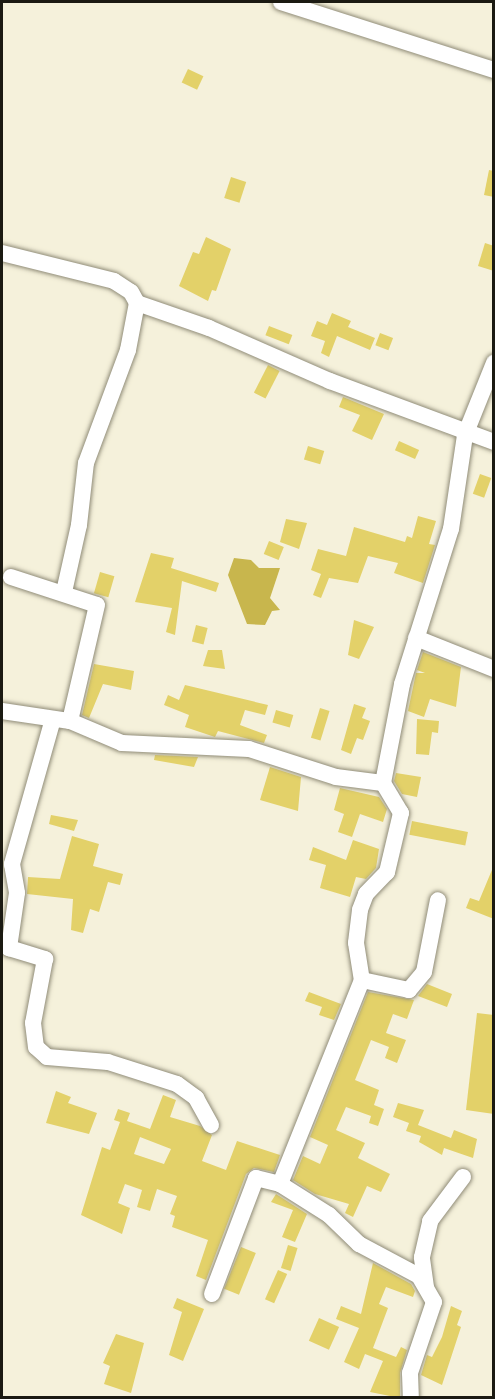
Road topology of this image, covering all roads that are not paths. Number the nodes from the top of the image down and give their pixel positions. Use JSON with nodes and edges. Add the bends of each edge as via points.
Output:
{"nodes":[{"id":1,"x":280,"y":2,"type":"edge"},
{"id":2,"x":494,"y":70,"type":"edge"},
{"id":3,"x":2,"y":253,"type":"edge"},
{"id":4,"x":137,"y":303,"type":"junction"},
{"id":5,"x":494,"y":363,"type":"edge"},
{"id":6,"x":465,"y":435,"type":"junction"},
{"id":7,"x":494,"y":442,"type":"edge"},
{"id":8,"x":11,"y":577,"type":"dead end"},
{"id":9,"x":64,"y":592,"type":"junction"},
{"id":10,"x":417,"y":638,"type":"junction"},
{"id":11,"x":494,"y":669,"type":"edge"},
{"id":12,"x":2,"y":711,"type":"edge"},
{"id":13,"x":61,"y":720,"type":"junction"},
{"id":14,"x":383,"y":783,"type":"junction"},
{"id":15,"x":438,"y":900,"type":"dead end"},
{"id":16,"x":362,"y":980,"type":"junction"},
{"id":17,"x":210,"y":1125,"type":"dead end"},
{"id":18,"x":463,"y":1177,"type":"dead end"},
{"id":19,"x":280,"y":1184,"type":"junction"},
{"id":20,"x":426,"y":1287,"type":"junction"},
{"id":21,"x":212,"y":1294,"type":"dead end"},
{"id":22,"x":411,"y":1398,"type":"edge"}],
"edges":[{"from":1,"to":2,"type":"street"},
{"from":3,"to":4,"type":"street","via":[[114,281],[131,292]]},
{"from":4,"to":6,"type":"street","via":[[209,328]]},
{"from":4,"to":9,"type":"street","via":[[128,350],[86,463],[81,514]]},
{"from":5,"to":6,"type":"street"},
{"from":6,"to":7,"type":"street"},
{"from":6,"to":10,"type":"street","via":[[451,529]]},
{"from":8,"to":9,"type":"street"},
{"from":9,"to":13,"type":"street","via":[[93,602],[98,610]]},
{"from":10,"to":11,"type":"street"},
{"from":10,"to":14,"type":"street","via":[[402,684]]},
{"from":12,"to":13,"type":"street"},
{"from":13,"to":14,"type":"street","via":[[122,743],[228,746],[336,777]]},
{"from":13,"to":17,"type":"street","via":[[12,864],[17,893],[9,948],[45,959],[33,1023],[36,1047],[47,1057],[108,1062],[177,1084],[196,1098]]},
{"from":14,"to":16,"type":"street","via":[[401,813],[387,872],[366,894],[360,910],[356,943]]},
{"from":15,"to":16,"type":"street","via":[[424,972],[409,990]]},
{"from":16,"to":19,"type":"street"},
{"from":18,"to":20,"type":"street","via":[[430,1221],[422,1257]]},
{"from":19,"to":20,"type":"street","via":[[329,1215],[359,1244],[419,1276]]},
{"from":19,"to":21,"type":"street","via":[[256,1178]]},
{"from":20,"to":22,"type":"street","via":[[434,1302],[433,1314],[410,1373]]}]}
